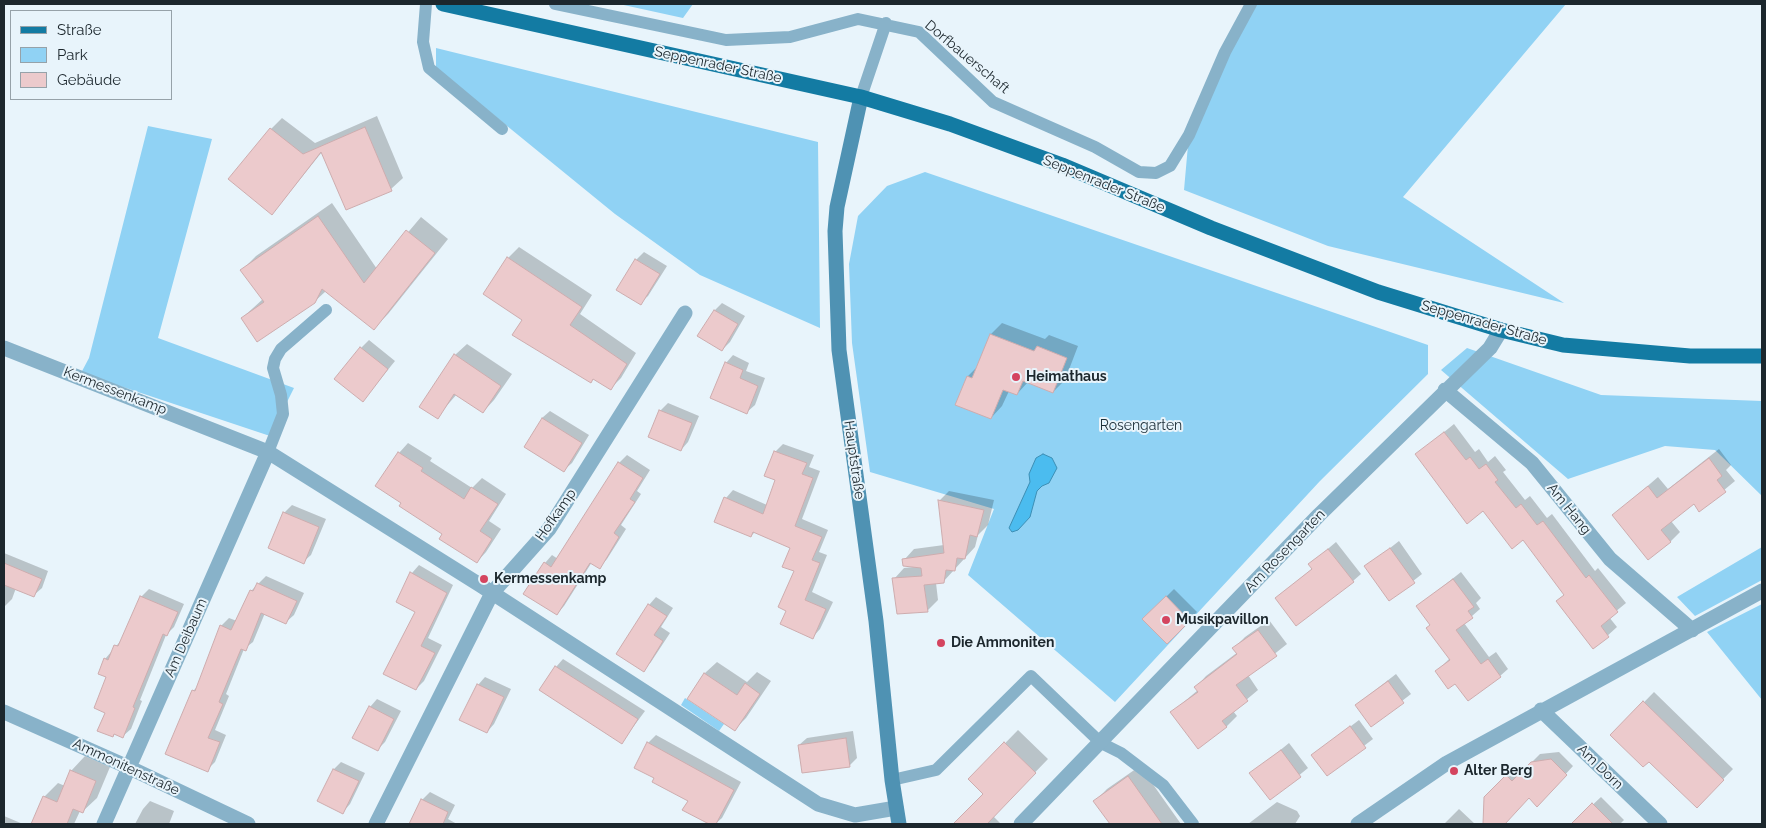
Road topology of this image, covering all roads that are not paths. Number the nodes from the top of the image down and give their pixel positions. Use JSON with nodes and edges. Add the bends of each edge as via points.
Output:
{"nodes":[{"id":1,"x":426,"y":4,"type":"edge"},
{"id":2,"x":443,"y":4,"type":"edge"},
{"id":3,"x":555,"y":4,"type":"edge"},
{"id":4,"x":1251,"y":4,"type":"edge"},
{"id":5,"x":886,"y":23,"type":"junction"},
{"id":6,"x":861,"y":97,"type":"junction"},
{"id":7,"x":502,"y":129,"type":"dead end"},
{"id":8,"x":326,"y":310,"type":"dead end"},
{"id":9,"x":685,"y":313,"type":"dead end"},
{"id":10,"x":1501,"y":330,"type":"junction"},
{"id":11,"x":4,"y":348,"type":"edge"},
{"id":12,"x":1762,"y":356,"type":"edge"},
{"id":13,"x":1444,"y":390,"type":"junction"},
{"id":14,"x":268,"y":452,"type":"junction"},
{"id":15,"x":1762,"y":591,"type":"edge"},
{"id":16,"x":492,"y":593,"type":"junction"},
{"id":17,"x":1692,"y":630,"type":"junction"},
{"id":18,"x":1541,"y":710,"type":"junction"},
{"id":19,"x":4,"y":712,"type":"edge"},
{"id":20,"x":1102,"y":743,"type":"junction"},
{"id":21,"x":128,"y":767,"type":"junction"},
{"id":22,"x":892,"y":780,"type":"junction"},
{"id":23,"x":896,"y":808,"type":"junction"},
{"id":24,"x":104,"y":824,"type":"edge"},
{"id":25,"x":248,"y":824,"type":"edge"},
{"id":26,"x":376,"y":824,"type":"edge"},
{"id":27,"x":899,"y":824,"type":"edge"},
{"id":28,"x":1021,"y":824,"type":"edge"},
{"id":29,"x":1193,"y":824,"type":"edge"},
{"id":30,"x":1358,"y":824,"type":"edge"},
{"id":31,"x":1660,"y":824,"type":"edge"}],
"edges":[{"from":1,"to":7,"type":"lane","via":[[423,42],[429,68]]},
{"from":2,"to":6,"type":"main road","name":"Seppenrader Straße"},
{"from":3,"to":5,"type":"lane","name":"Dorfbauerschaft","via":[[726,40],[790,37],[858,19]]},
{"from":4,"to":5,"type":"lane","name":"Dorfbauerschaft","via":[[1189,135],[1170,166],[1156,173],[1139,172],[994,102],[919,32]]},
{"from":5,"to":6,"type":"lane"},
{"from":6,"to":10,"type":"main road","name":"Seppenrader Straße","via":[[950,124],[1062,165],[1211,228],[1378,292]]},
{"from":6,"to":22,"type":"street","name":"Hauptstraße","via":[[834,231],[839,350],[876,621]]},
{"from":8,"to":14,"type":"lane","via":[[281,349],[275,359],[273,368],[283,414]]},
{"from":9,"to":16,"type":"street","name":"Hofkamp","via":[[549,529]]},
{"from":10,"to":12,"type":"main road","name":"Seppenrader Straße","via":[[1563,345],[1690,356]]},
{"from":10,"to":13,"type":"street","name":"Am Rosengarten","via":[[1490,348]]},
{"from":11,"to":14,"type":"street","name":"Kermessenkamp"},
{"from":13,"to":17,"type":"street","name":"Am Hang","via":[[1532,463],[1610,559]]},
{"from":13,"to":20,"type":"street","name":"Am Rosengarten","via":[[1312,522]]},
{"from":14,"to":16,"type":"street","name":"Kermessenkamp"},
{"from":14,"to":21,"type":"street","name":"Am Deibaum"},
{"from":15,"to":17,"type":"street"},
{"from":16,"to":23,"type":"street","name":"Kermessenkamp","via":[[818,804],[855,815]]},
{"from":16,"to":26,"type":"street","name":"Hofkamp"},
{"from":17,"to":18,"type":"street"},
{"from":18,"to":30,"type":"street","via":[[1447,763]]},
{"from":18,"to":31,"type":"street","name":"Am Dorn"},
{"from":19,"to":21,"type":"street","name":"Ammonitenstraße"},
{"from":20,"to":22,"type":"lane","via":[[1031,676],[936,770]]},
{"from":20,"to":28,"type":"street","name":"Am Rosengarten"},
{"from":20,"to":29,"type":"lane","via":[[1163,785]]},
{"from":21,"to":24,"type":"street","name":"Am Deibaum"},
{"from":21,"to":25,"type":"street","name":"Ammonitenstraße"},
{"from":22,"to":23,"type":"street","name":"Hauptstraße"},
{"from":23,"to":27,"type":"street","name":"Hauptstraße"}]}
